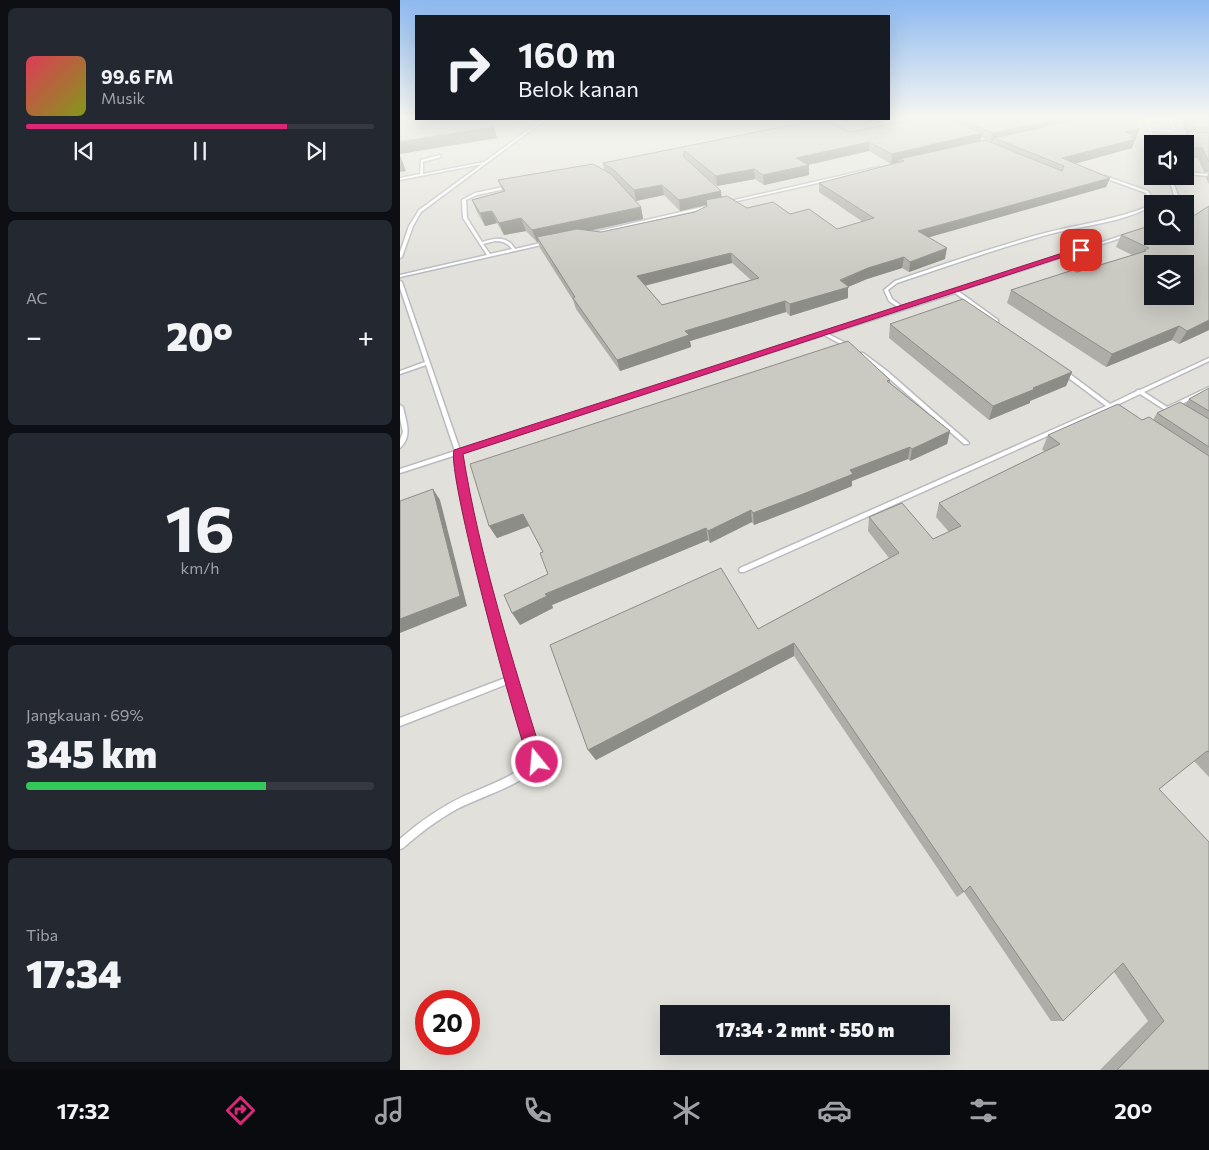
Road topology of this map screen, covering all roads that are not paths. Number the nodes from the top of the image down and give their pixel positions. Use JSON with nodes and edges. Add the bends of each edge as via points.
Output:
{"nodes":[{"id":1,"x":422,"y":168,"type":"edge"},
{"id":2,"x":458,"y":168,"type":"edge"},
{"id":3,"x":477,"y":168,"type":"edge"},
{"id":4,"x":880,"y":168,"type":"edge"},
{"id":5,"x":1194,"y":174,"type":"edge"},
{"id":6,"x":421,"y":175,"type":"junction"},
{"id":7,"x":1209,"y":175,"type":"edge"},
{"id":8,"x":1106,"y":177,"type":"edge"},
{"id":9,"x":400,"y":179,"type":"edge"},
{"id":10,"x":517,"y":186,"type":"edge"},
{"id":11,"x":703,"y":208,"type":"junction"},
{"id":12,"x":706,"y":214,"type":"edge"},
{"id":13,"x":589,"y":233,"type":"edge"},
{"id":14,"x":1134,"y":233,"type":"edge"},
{"id":15,"x":551,"y":242,"type":"edge"},
{"id":16,"x":481,"y":243,"type":"junction"},
{"id":17,"x":514,"y":250,"type":"junction"},
{"id":18,"x":489,"y":256,"type":"junction"},
{"id":19,"x":400,"y":257,"type":"edge"},
{"id":20,"x":400,"y":276,"type":"edge"},
{"id":21,"x":400,"y":282,"type":"edge"},
{"id":22,"x":955,"y":291,"type":"junction"},
{"id":23,"x":902,"y":308,"type":"junction"},
{"id":24,"x":1002,"y":325,"type":"edge"},
{"id":25,"x":825,"y":334,"type":"junction"},
{"id":26,"x":1209,"y":359,"type":"edge"},
{"id":27,"x":427,"y":363,"type":"junction"},
{"id":28,"x":1056,"y":365,"type":"edge"},
{"id":29,"x":400,"y":374,"type":"edge"},
{"id":30,"x":1209,"y":389,"type":"edge"},
{"id":31,"x":1139,"y":391,"type":"junction"},
{"id":32,"x":1110,"y":406,"type":"junction"},
{"id":33,"x":400,"y":407,"type":"edge"},
{"id":34,"x":1167,"y":409,"type":"junction"},
{"id":35,"x":1119,"y":411,"type":"edge"},
{"id":36,"x":1176,"y":415,"type":"edge"},
{"id":37,"x":966,"y":443,"type":"dead end"},
{"id":38,"x":400,"y":446,"type":"edge"},
{"id":39,"x":458,"y":453,"type":"junction"},
{"id":40,"x":400,"y":471,"type":"edge"},
{"id":41,"x":742,"y":570,"type":"dead end"},
{"id":42,"x":512,"y":679,"type":"junction"},
{"id":43,"x":400,"y":722,"type":"edge"},
{"id":44,"x":400,"y":845,"type":"edge"}],
"edges":[{"from":1,"to":6,"type":"lane"},
{"from":2,"to":6,"type":"lane"},
{"from":3,"to":19,"type":"lane","via":[[420,211]]},
{"from":4,"to":11,"type":"lane"},
{"from":5,"to":7,"type":"lane"},
{"from":6,"to":9,"type":"lane"},
{"from":8,"to":23,"type":"lane","via":[[1147,192],[1151,206],[1123,218],[1049,233],[983,252],[896,282],[886,290],[890,300]]},
{"from":10,"to":16,"type":"lane","via":[[476,194],[464,200],[464,218]]},
{"from":11,"to":12,"type":"lane"},
{"from":11,"to":13,"type":"lane"},
{"from":14,"to":22,"type":"lane"},
{"from":15,"to":17,"type":"lane"},
{"from":16,"to":17,"type":"lane","via":[[503,239]]},
{"from":16,"to":18,"type":"lane"},
{"from":17,"to":18,"type":"lane"},
{"from":18,"to":20,"type":"lane"},
{"from":21,"to":27,"type":"lane"},
{"from":22,"to":23,"type":"lane"},
{"from":22,"to":24,"type":"lane"},
{"from":23,"to":25,"type":"lane"},
{"from":25,"to":37,"type":"lane","via":[[845,343],[885,372]]},
{"from":25,"to":39,"type":"lane"},
{"from":26,"to":31,"type":"lane"},
{"from":27,"to":29,"type":"lane"},
{"from":27,"to":39,"type":"lane"},
{"from":28,"to":32,"type":"lane"},
{"from":30,"to":34,"type":"lane"},
{"from":31,"to":32,"type":"lane"},
{"from":31,"to":34,"type":"lane"},
{"from":32,"to":35,"type":"lane"},
{"from":32,"to":41,"type":"lane"},
{"from":33,"to":38,"type":"lane","via":[[406,432]]},
{"from":34,"to":36,"type":"lane"},
{"from":39,"to":40,"type":"lane"},
{"from":39,"to":42,"type":"lane","via":[[466,509]]},
{"from":42,"to":43,"type":"lane"},
{"from":42,"to":44,"type":"lane","via":[[537,762],[510,783],[477,795],[423,824]]}]}
